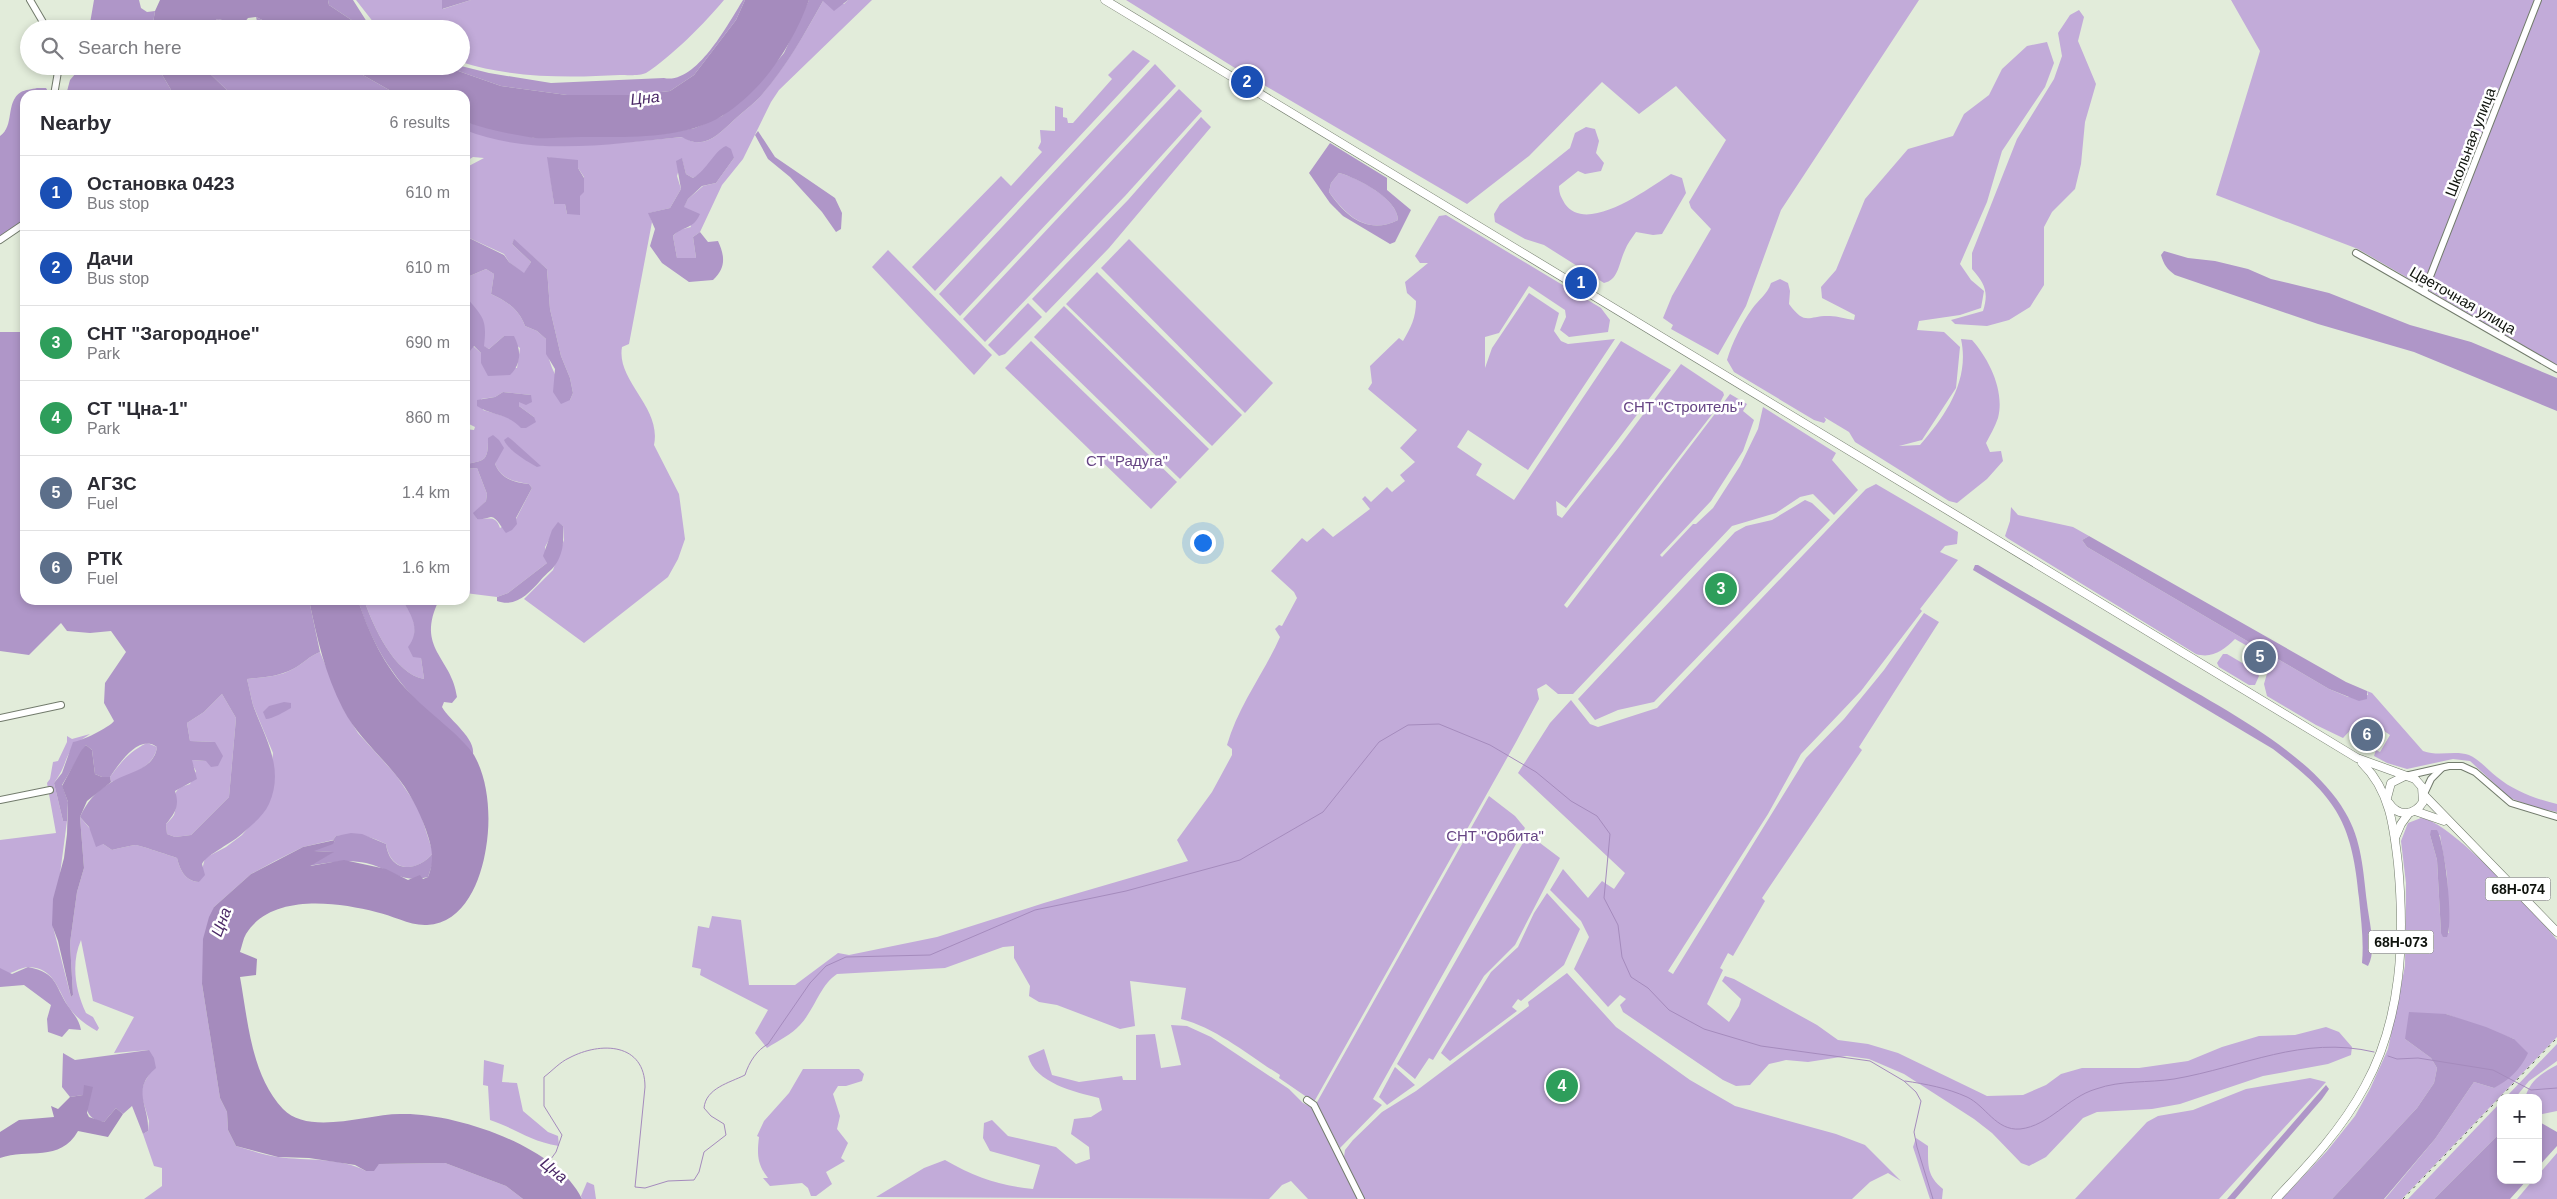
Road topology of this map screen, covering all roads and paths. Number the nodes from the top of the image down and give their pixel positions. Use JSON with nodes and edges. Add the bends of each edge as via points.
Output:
{"nodes":[{"id":1,"x":30,"y":0,"type":"edge"},
{"id":2,"x":1105,"y":0,"type":"edge"},
{"id":3,"x":2538,"y":0,"type":"edge"},
{"id":4,"x":42,"y":20,"type":"edge"},
{"id":5,"x":57,"y":75,"type":"edge"},
{"id":6,"x":55,"y":90,"type":"edge"},
{"id":7,"x":20,"y":226,"type":"edge"},
{"id":8,"x":0,"y":240,"type":"edge"},
{"id":9,"x":2356,"y":253,"type":"dead end"},
{"id":10,"x":2424,"y":292,"type":"junction"},
{"id":11,"x":2557,"y":369,"type":"edge"},
{"id":12,"x":61,"y":704,"type":"dead end"},
{"id":13,"x":0,"y":718,"type":"edge"},
{"id":14,"x":2357,"y":758,"type":"junction"},
{"id":15,"x":2442,"y":768,"type":"junction"},
{"id":16,"x":2403,"y":777,"type":"junction"},
{"id":17,"x":50,"y":790,"type":"dead end"},
{"id":18,"x":2424,"y":794,"type":"junction"},
{"id":19,"x":0,"y":800,"type":"edge"},
{"id":20,"x":2388,"y":801,"type":"junction"},
{"id":21,"x":2412,"y":812,"type":"junction"},
{"id":22,"x":2557,"y":817,"type":"edge"},
{"id":23,"x":2452,"y":826,"type":"junction"},
{"id":24,"x":2395,"y":840,"type":"junction"},
{"id":25,"x":2557,"y":932,"type":"edge"},
{"id":26,"x":1307,"y":1100,"type":"dead end"},
{"id":27,"x":1361,"y":1199,"type":"edge"},
{"id":28,"x":2276,"y":1199,"type":"edge"}],
"edges":[{"from":1,"to":4,"type":"street"},
{"from":2,"to":14,"type":"main road","number":"68Н-073"},
{"from":3,"to":10,"type":"street","name":"Школьная улица"},
{"from":5,"to":6,"type":"street"},
{"from":7,"to":8,"type":"street"},
{"from":9,"to":10,"type":"street","name":"Цветочная улица"},
{"from":10,"to":11,"type":"street","name":"Цветочная улица"},
{"from":12,"to":13,"type":"street"},
{"from":14,"to":16,"type":"main road","number":"68Н-073"},
{"from":14,"to":20,"type":"main road","number":"68Н-073"},
{"from":15,"to":16,"type":"street"},
{"from":15,"to":18,"type":"street","via":[[2431,779]]},
{"from":15,"to":22,"type":"street","via":[[2467,767],[2511,803]]},
{"from":16,"to":18,"type":"main road","number":"68Н-073","via":[[2415,779]]},
{"from":16,"to":20,"type":"main road","via":[[2391,783]]},
{"from":17,"to":19,"type":"street"},
{"from":18,"to":21,"type":"main road","via":[[2422,802]]},
{"from":18,"to":23,"type":"main road","number":"68Н-074"},
{"from":20,"to":21,"type":"main road","via":[[2397,812]]},
{"from":20,"to":24,"type":"main road","number":"68Н-073"},
{"from":21,"to":23,"type":"main road","number":"68Н-074","via":[[2433,816]]},
{"from":21,"to":24,"type":"main road","via":[[2399,827]]},
{"from":23,"to":25,"type":"main road","number":"68Н-074","via":[[2496,866]]},
{"from":24,"to":28,"type":"main road","number":"68Н-073","via":[[2401,952],[2384,1043],[2359,1097],[2338,1129]]},
{"from":26,"to":27,"type":"street","via":[[1314,1105]]}]}
